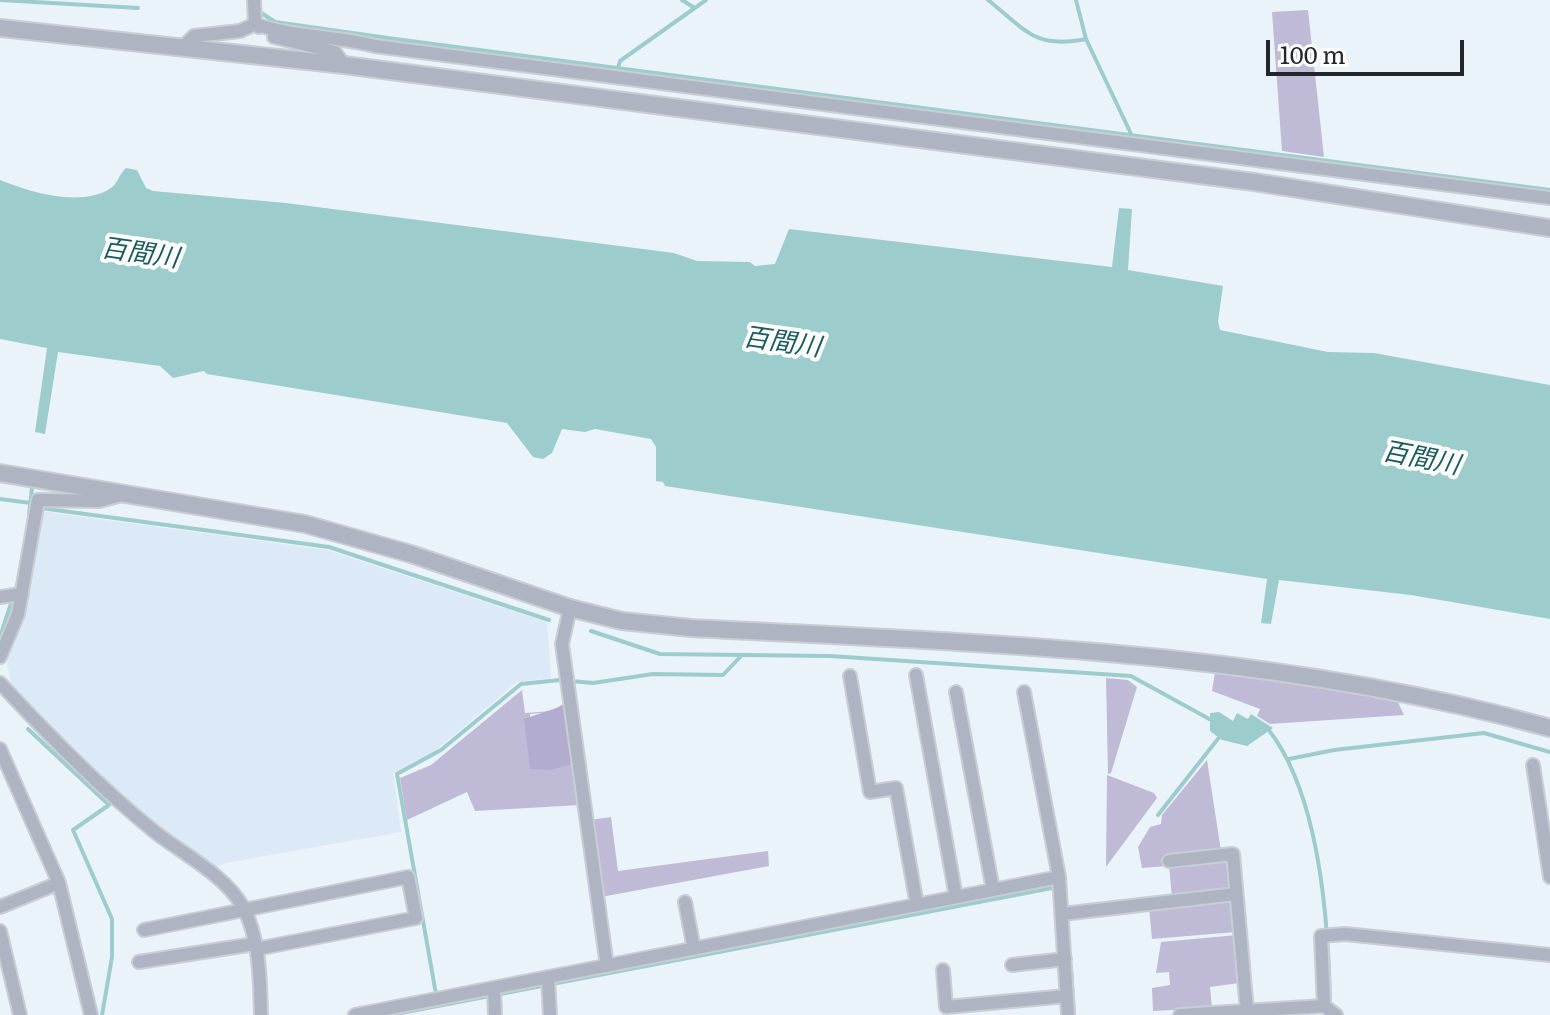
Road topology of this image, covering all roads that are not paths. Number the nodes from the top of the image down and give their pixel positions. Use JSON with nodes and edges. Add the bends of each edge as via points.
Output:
{"nodes":[{"id":1,"x":254,"y":10,"type":"edge"},
{"id":2,"x":0,"y":28,"type":"edge"},
{"id":3,"x":184,"y":46,"type":"junction"},
{"id":4,"x":344,"y":65,"type":"junction"},
{"id":5,"x":1550,"y":198,"type":"edge"},
{"id":6,"x":1550,"y":228,"type":"edge"},
{"id":7,"x":0,"y":473,"type":"edge"},
{"id":8,"x":129,"y":493,"type":"junction"},
{"id":9,"x":13,"y":594,"type":"edge"},
{"id":10,"x":570,"y":608,"type":"junction"},
{"id":11,"x":0,"y":657,"type":"edge"},
{"id":12,"x":916,"y":675,"type":"dead end"},
{"id":13,"x":850,"y":676,"type":"dead end"},
{"id":14,"x":0,"y":683,"type":"edge"},
{"id":15,"x":956,"y":692,"type":"dead end"},
{"id":16,"x":1024,"y":692,"type":"dead end"},
{"id":17,"x":1550,"y":728,"type":"edge"},
{"id":18,"x":0,"y":749,"type":"edge"},
{"id":19,"x":1533,"y":765,"type":"dead end"},
{"id":20,"x":1169,"y":861,"type":"dead end"},
{"id":21,"x":1059,"y":877,"type":"junction"},
{"id":22,"x":1550,"y":877,"type":"edge"},
{"id":23,"x":59,"y":883,"type":"junction"},
{"id":24,"x":993,"y":890,"type":"junction"},
{"id":25,"x":1236,"y":894,"type":"junction"},
{"id":26,"x":956,"y":897,"type":"junction"},
{"id":27,"x":685,"y":902,"type":"dead end"},
{"id":28,"x":917,"y":905,"type":"junction"},
{"id":29,"x":0,"y":907,"type":"edge"},
{"id":30,"x":243,"y":908,"type":"junction"},
{"id":31,"x":1066,"y":914,"type":"junction"},
{"id":32,"x":144,"y":930,"type":"dead end"},
{"id":33,"x":0,"y":931,"type":"edge"},
{"id":34,"x":255,"y":947,"type":"junction"},
{"id":35,"x":694,"y":949,"type":"junction"},
{"id":36,"x":1550,"y":955,"type":"edge"},
{"id":37,"x":1065,"y":959,"type":"junction"},
{"id":38,"x":139,"y":962,"type":"dead end"},
{"id":39,"x":1012,"y":965,"type":"dead end"},
{"id":40,"x":607,"y":966,"type":"junction"},
{"id":41,"x":943,"y":970,"type":"dead end"},
{"id":42,"x":549,"y":983,"type":"junction"},
{"id":43,"x":495,"y":993,"type":"junction"},
{"id":44,"x":1067,"y":996,"type":"junction"},
{"id":45,"x":1330,"y":1010,"type":"edge"},
{"id":46,"x":1247,"y":1011,"type":"junction"},
{"id":47,"x":20,"y":1015,"type":"edge"},
{"id":48,"x":91,"y":1015,"type":"edge"},
{"id":49,"x":261,"y":1015,"type":"edge"},
{"id":50,"x":355,"y":1015,"type":"edge"},
{"id":51,"x":495,"y":1015,"type":"edge"},
{"id":52,"x":550,"y":1015,"type":"edge"},
{"id":53,"x":1068,"y":1015,"type":"edge"},
{"id":54,"x":1180,"y":1015,"type":"edge"}],
"edges":[{"from":1,"to":3,"type":"street","via":[[240,31],[194,36]]},
{"from":1,"to":4,"type":"street","via":[[269,35],[335,52]]},
{"from":1,"to":5,"type":"street","via":[[272,30],[375,46]]},
{"from":2,"to":3,"type":"street"},
{"from":3,"to":4,"type":"street"},
{"from":4,"to":6,"type":"street","via":[[1254,182]]},
{"from":7,"to":8,"type":"street"},
{"from":8,"to":9,"type":"street","via":[[99,501],[38,500]]},
{"from":8,"to":10,"type":"street","via":[[342,533]]},
{"from":9,"to":11,"type":"street"},
{"from":10,"to":17,"type":"street","via":[[622,621],[691,628],[1205,662],[1448,701]]},
{"from":10,"to":40,"type":"street","via":[[562,644]]},
{"from":12,"to":26,"type":"street"},
{"from":13,"to":28,"type":"street","via":[[870,792],[896,788]]},
{"from":14,"to":30,"type":"street","via":[[68,755],[153,831],[228,888]]},
{"from":15,"to":24,"type":"street"},
{"from":16,"to":21,"type":"street"},
{"from":18,"to":23,"type":"street"},
{"from":19,"to":22,"type":"street"},
{"from":20,"to":25,"type":"street","via":[[1233,854]]},
{"from":21,"to":24,"type":"street"},
{"from":21,"to":31,"type":"street"},
{"from":23,"to":29,"type":"street"},
{"from":23,"to":48,"type":"street"},
{"from":24,"to":26,"type":"street"},
{"from":25,"to":31,"type":"street"},
{"from":25,"to":46,"type":"street"},
{"from":26,"to":28,"type":"street"},
{"from":27,"to":35,"type":"street"},
{"from":28,"to":35,"type":"street"},
{"from":30,"to":32,"type":"street"},
{"from":30,"to":34,"type":"street"},
{"from":30,"to":34,"type":"street","via":[[408,877],[416,918]]},
{"from":31,"to":37,"type":"street"},
{"from":33,"to":47,"type":"street"},
{"from":34,"to":38,"type":"street"},
{"from":34,"to":49,"type":"street"},
{"from":35,"to":40,"type":"street"},
{"from":36,"to":45,"type":"street","via":[[1321,936]]},
{"from":37,"to":39,"type":"street"},
{"from":37,"to":44,"type":"street"},
{"from":40,"to":42,"type":"street"},
{"from":41,"to":44,"type":"street","via":[[946,1007]]},
{"from":42,"to":43,"type":"street"},
{"from":42,"to":52,"type":"street"},
{"from":43,"to":50,"type":"street"},
{"from":43,"to":51,"type":"street"},
{"from":44,"to":53,"type":"street"},
{"from":45,"to":46,"type":"street"},
{"from":46,"to":54,"type":"street"}]}
